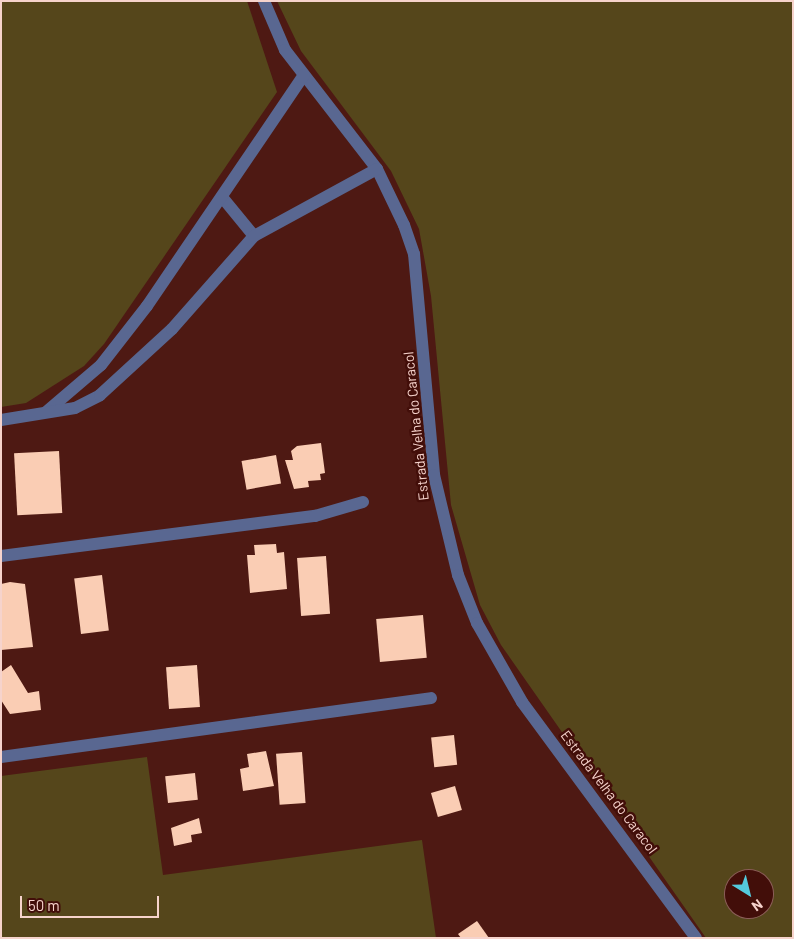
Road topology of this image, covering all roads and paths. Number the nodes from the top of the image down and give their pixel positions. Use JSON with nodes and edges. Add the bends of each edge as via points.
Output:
{"nodes":[{"id":1,"x":264,"y":1,"type":"edge"},
{"id":2,"x":304,"y":75,"type":"junction"},
{"id":3,"x":377,"y":169,"type":"junction"},
{"id":4,"x":222,"y":197,"type":"junction"},
{"id":5,"x":254,"y":236,"type":"junction"},
{"id":6,"x":44,"y":414,"type":"junction"},
{"id":7,"x":1,"y":420,"type":"edge"},
{"id":8,"x":363,"y":502,"type":"dead end"},
{"id":9,"x":1,"y":556,"type":"edge"},
{"id":10,"x":431,"y":698,"type":"dead end"},
{"id":11,"x":1,"y":757,"type":"edge"},
{"id":12,"x":696,"y":938,"type":"edge"}],
"edges":[{"from":1,"to":2,"type":"street","name":"Estrada Velha do Caracol","via":[[273,28]]},
{"from":2,"to":3,"type":"street","name":"Estrada Velha do Caracol"},
{"from":2,"to":4,"type":"street"},
{"from":3,"to":5,"type":"street"},
{"from":3,"to":12,"type":"street","name":"Estrada Velha do Caracol","via":[[414,254],[434,475],[458,575],[477,623],[522,702]]},
{"from":4,"to":5,"type":"street"},
{"from":4,"to":6,"type":"street","via":[[101,365]]},
{"from":5,"to":6,"type":"street","via":[[127,374],[75,408]]},
{"from":6,"to":7,"type":"street"},
{"from":8,"to":9,"type":"street","via":[[314,516]]},
{"from":10,"to":11,"type":"street"}]}
